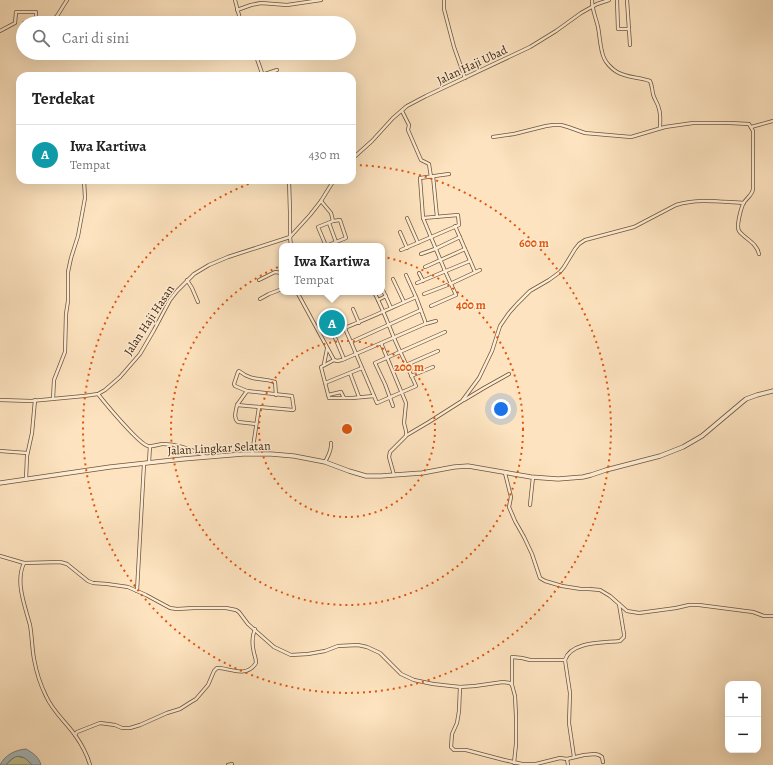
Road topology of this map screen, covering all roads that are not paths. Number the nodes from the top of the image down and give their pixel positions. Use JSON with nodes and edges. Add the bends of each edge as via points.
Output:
{"nodes":[{"id":1,"x":67,"y":0,"type":"edge"},
{"id":2,"x":234,"y":0,"type":"edge"},
{"id":3,"x":321,"y":0,"type":"edge"},
{"id":4,"x":444,"y":0,"type":"edge"},
{"id":5,"x":592,"y":0,"type":"edge"},
{"id":6,"x":609,"y":0,"type":"edge"},
{"id":7,"x":617,"y":0,"type":"edge"},
{"id":8,"x":627,"y":0,"type":"edge"},
{"id":9,"x":592,"y":7,"type":"junction"},
{"id":10,"x":237,"y":10,"type":"junction"},
{"id":11,"x":36,"y":16,"type":"edge"},
{"id":12,"x":56,"y":16,"type":"edge"},
{"id":13,"x":239,"y":16,"type":"edge"},
{"id":14,"x":629,"y":29,"type":"junction"},
{"id":15,"x":0,"y":31,"type":"edge"},
{"id":16,"x":630,"y":45,"type":"dead end"},
{"id":17,"x":257,"y":60,"type":"edge"},
{"id":18,"x":277,"y":70,"type":"dead end"},
{"id":19,"x":262,"y":72,"type":"edge"},
{"id":20,"x":272,"y":72,"type":"edge"},
{"id":21,"x":465,"y":78,"type":"junction"},
{"id":22,"x":402,"y":111,"type":"junction"},
{"id":23,"x":773,"y":121,"type":"edge"},
{"id":24,"x":751,"y":127,"type":"junction"},
{"id":25,"x":660,"y":128,"type":"junction"},
{"id":26,"x":493,"y":137,"type":"dead end"},
{"id":27,"x":356,"y":155,"type":"edge"},
{"id":28,"x":449,"y":174,"type":"dead end"},
{"id":29,"x":432,"y":176,"type":"junction"},
{"id":30,"x":84,"y":184,"type":"edge"},
{"id":31,"x":288,"y":184,"type":"edge"},
{"id":32,"x":332,"y":184,"type":"edge"},
{"id":33,"x":321,"y":201,"type":"junction"},
{"id":34,"x":744,"y":203,"type":"junction"},
{"id":35,"x":437,"y":217,"type":"junction"},
{"id":36,"x":407,"y":218,"type":"dead end"},
{"id":37,"x":423,"y":218,"type":"junction"},
{"id":38,"x":333,"y":221,"type":"junction"},
{"id":39,"x":329,"y":223,"type":"junction"},
{"id":40,"x":455,"y":226,"type":"junction"},
{"id":41,"x":400,"y":232,"type":"dead end"},
{"id":42,"x":290,"y":237,"type":"junction"},
{"id":43,"x":460,"y":237,"type":"junction"},
{"id":44,"x":431,"y":238,"type":"junction"},
{"id":45,"x":336,"y":242,"type":"joint"},
{"id":46,"x":291,"y":243,"type":"edge"},
{"id":47,"x":325,"y":243,"type":"edge"},
{"id":48,"x":418,"y":243,"type":"junction"},
{"id":49,"x":407,"y":248,"type":"junction"},
{"id":50,"x":435,"y":248,"type":"junction"},
{"id":51,"x":465,"y":249,"type":"junction"},
{"id":52,"x":402,"y":250,"type":"dead end"},
{"id":53,"x":421,"y":254,"type":"dead end"},
{"id":54,"x":759,"y":254,"type":"dead end"},
{"id":55,"x":440,"y":260,"type":"junction"},
{"id":56,"x":470,"y":261,"type":"junction"},
{"id":57,"x":425,"y":267,"type":"dead end"},
{"id":58,"x":480,"y":270,"type":"dead end"},
{"id":59,"x":445,"y":271,"type":"junction"},
{"id":60,"x":475,"y":272,"type":"junction"},
{"id":61,"x":279,"y":273,"type":"edge"},
{"id":62,"x":419,"y":273,"type":"dead end"},
{"id":63,"x":406,"y":275,"type":"dead end"},
{"id":64,"x":393,"y":279,"type":"dead end"},
{"id":65,"x":187,"y":280,"type":"junction"},
{"id":66,"x":259,"y":280,"type":"dead end"},
{"id":67,"x":423,"y":281,"type":"junction"},
{"id":68,"x":417,"y":283,"type":"dead end"},
{"id":69,"x":450,"y":284,"type":"junction"},
{"id":70,"x":279,"y":290,"type":"edge"},
{"id":71,"x":424,"y":294,"type":"dead end"},
{"id":72,"x":300,"y":295,"type":"edge"},
{"id":73,"x":376,"y":295,"type":"edge"},
{"id":74,"x":386,"y":296,"type":"joint"},
{"id":75,"x":416,"y":297,"type":"junction"},
{"id":76,"x":260,"y":299,"type":"dead end"},
{"id":77,"x":378,"y":300,"type":"junction"},
{"id":78,"x":198,"y":302,"type":"dead end"},
{"id":79,"x":404,"y":302,"type":"junction"},
{"id":80,"x":430,"y":306,"type":"dead end"},
{"id":81,"x":391,"y":308,"type":"junction"},
{"id":82,"x":353,"y":309,"type":"dead end"},
{"id":83,"x":421,"y":310,"type":"junction"},
{"id":84,"x":383,"y":312,"type":"junction"},
{"id":85,"x":436,"y":321,"type":"dead end"},
{"id":86,"x":359,"y":322,"type":"junction"},
{"id":87,"x":426,"y":324,"type":"junction"},
{"id":88,"x":389,"y":325,"type":"junction"},
{"id":89,"x":331,"y":328,"type":"dead end"},
{"id":90,"x":445,"y":332,"type":"dead end"},
{"id":91,"x":394,"y":337,"type":"junction"},
{"id":92,"x":351,"y":342,"type":"junction"},
{"id":93,"x":381,"y":343,"type":"junction"},
{"id":94,"x":327,"y":349,"type":"junction"},
{"id":95,"x":438,"y":351,"type":"dead end"},
{"id":96,"x":400,"y":352,"type":"junction"},
{"id":97,"x":356,"y":354,"type":"junction"},
{"id":98,"x":387,"y":358,"type":"junction"},
{"id":99,"x":344,"y":359,"type":"junction"},
{"id":100,"x":334,"y":360,"type":"junction"},
{"id":101,"x":324,"y":365,"type":"junction"},
{"id":102,"x":406,"y":365,"type":"junction"},
{"id":103,"x":433,"y":367,"type":"dead end"},
{"id":104,"x":362,"y":368,"type":"junction"},
{"id":105,"x":350,"y":373,"type":"junction"},
{"id":106,"x":509,"y":374,"type":"dead end"},
{"id":107,"x":411,"y":376,"type":"junction"},
{"id":108,"x":325,"y":383,"type":"junction"},
{"id":109,"x":247,"y":391,"type":"junction"},
{"id":110,"x":773,"y":391,"type":"edge"},
{"id":111,"x":402,"y":393,"type":"junction"},
{"id":112,"x":98,"y":394,"type":"junction"},
{"id":113,"x":276,"y":395,"type":"junction"},
{"id":114,"x":328,"y":395,"type":"junction"},
{"id":115,"x":374,"y":396,"type":"junction"},
{"id":116,"x":359,"y":397,"type":"junction"},
{"id":117,"x":390,"y":397,"type":"junction"},
{"id":118,"x":344,"y":398,"type":"junction"},
{"id":119,"x":53,"y":399,"type":"junction"},
{"id":120,"x":0,"y":400,"type":"edge"},
{"id":121,"x":35,"y":400,"type":"junction"},
{"id":122,"x":462,"y":401,"type":"junction"},
{"id":123,"x":238,"y":405,"type":"junction"},
{"id":124,"x":393,"y":406,"type":"dead end"},
{"id":125,"x":259,"y":407,"type":"junction"},
{"id":126,"x":256,"y":424,"type":"junction"},
{"id":127,"x":407,"y":435,"type":"junction"},
{"id":128,"x":331,"y":443,"type":"dead end"},
{"id":129,"x":150,"y":446,"type":"junction"},
{"id":130,"x":0,"y":451,"type":"edge"},
{"id":131,"x":28,"y":453,"type":"junction"},
{"id":132,"x":252,"y":454,"type":"junction"},
{"id":133,"x":206,"y":457,"type":"junction"},
{"id":134,"x":150,"y":462,"type":"junction"},
{"id":135,"x":325,"y":462,"type":"junction"},
{"id":136,"x":144,"y":464,"type":"junction"},
{"id":137,"x":505,"y":473,"type":"junction"},
{"id":138,"x":394,"y":475,"type":"junction"},
{"id":139,"x":533,"y":477,"type":"junction"},
{"id":140,"x":26,"y":479,"type":"junction"},
{"id":141,"x":0,"y":483,"type":"edge"},
{"id":142,"x":530,"y":505,"type":"dead end"},
{"id":143,"x":0,"y":556,"type":"edge"},
{"id":144,"x":24,"y":563,"type":"junction"},
{"id":145,"x":137,"y":591,"type":"junction"},
{"id":146,"x":619,"y":604,"type":"junction"},
{"id":147,"x":773,"y":616,"type":"edge"},
{"id":148,"x":255,"y":629,"type":"junction"},
{"id":149,"x":565,"y":660,"type":"junction"},
{"id":150,"x":512,"y":684,"type":"junction"},
{"id":151,"x":460,"y":687,"type":"junction"},
{"id":152,"x":75,"y":735,"type":"junction"},
{"id":153,"x":567,"y":758,"type":"junction"},
{"id":154,"x":574,"y":758,"type":"junction"},
{"id":155,"x":603,"y":762,"type":"dead end"},
{"id":156,"x":514,"y":763,"type":"junction"},
{"id":157,"x":232,"y":764,"type":"dead end"},
{"id":158,"x":90,"y":765,"type":"edge"},
{"id":159,"x":228,"y":765,"type":"edge"},
{"id":160,"x":568,"y":765,"type":"edge"}],
"edges":[{"from":1,"to":12,"type":"street"},
{"from":2,"to":10,"type":"street"},
{"from":3,"to":10,"type":"street","via":[[287,5],[261,3]]},
{"from":4,"to":21,"type":"street","via":[[454,47]]},
{"from":5,"to":9,"type":"street"},
{"from":6,"to":9,"type":"street","name":"Jalan Haji Ubad"},
{"from":7,"to":14,"type":"street","via":[[618,29]]},
{"from":8,"to":14,"type":"street"},
{"from":9,"to":21,"type":"street","name":"Jalan Haji Ubad","via":[[543,40]]},
{"from":9,"to":25,"type":"street","via":[[605,60],[617,72],[651,82],[654,100],[660,109]]},
{"from":10,"to":13,"type":"street"},
{"from":11,"to":15,"type":"street","via":[[36,12],[16,12],[15,23]]},
{"from":14,"to":16,"type":"street"},
{"from":17,"to":19,"type":"street"},
{"from":18,"to":20,"type":"street"},
{"from":21,"to":22,"type":"street","name":"Jalan Haji Ubad","via":[[426,96]]},
{"from":22,"to":27,"type":"street","name":"Jalan Haji Ubad"},
{"from":22,"to":29,"type":"street","via":[[421,160],[429,164]]},
{"from":23,"to":24,"type":"street"},
{"from":24,"to":25,"type":"street","via":[[749,124],[693,123]]},
{"from":24,"to":34,"type":"street","via":[[754,189]]},
{"from":25,"to":26,"type":"street","via":[[631,137],[584,133],[554,125]]},
{"from":28,"to":29,"type":"street"},
{"from":29,"to":35,"type":"street"},
{"from":29,"to":37,"type":"street","via":[[420,178]]},
{"from":30,"to":119,"type":"street","via":[[85,198],[78,236],[68,272],[65,352],[54,380]]},
{"from":31,"to":42,"type":"street"},
{"from":32,"to":33,"type":"street"},
{"from":33,"to":38,"type":"street"},
{"from":33,"to":42,"type":"street"},
{"from":34,"to":54,"type":"street","via":[[738,228],[758,249]]},
{"from":34,"to":122,"type":"street","via":[[703,200],[684,202],[634,227],[585,240],[579,244],[560,272],[530,291],[509,313],[500,326],[479,378]]},
{"from":35,"to":37,"type":"street"},
{"from":35,"to":40,"type":"street","via":[[458,215],[459,225]]},
{"from":36,"to":48,"type":"street"},
{"from":37,"to":44,"type":"street"},
{"from":38,"to":39,"type":"street"},
{"from":38,"to":45,"type":"street","via":[[340,220],[346,238]]},
{"from":39,"to":45,"type":"street"},
{"from":39,"to":47,"type":"street","via":[[318,228]]},
{"from":40,"to":43,"type":"street"},
{"from":40,"to":44,"type":"street"},
{"from":41,"to":49,"type":"street"},
{"from":42,"to":46,"type":"street"},
{"from":42,"to":65,"type":"street","name":"Jalan Haji Hasan","via":[[228,257],[209,265]]},
{"from":43,"to":50,"type":"street"},
{"from":43,"to":51,"type":"street"},
{"from":44,"to":48,"type":"street"},
{"from":44,"to":50,"type":"street"},
{"from":48,"to":49,"type":"street"},
{"from":49,"to":52,"type":"street"},
{"from":50,"to":53,"type":"street"},
{"from":50,"to":55,"type":"street"},
{"from":51,"to":55,"type":"street"},
{"from":51,"to":56,"type":"street"},
{"from":55,"to":57,"type":"street"},
{"from":55,"to":59,"type":"street"},
{"from":56,"to":59,"type":"street"},
{"from":56,"to":60,"type":"street"},
{"from":58,"to":60,"type":"street"},
{"from":59,"to":67,"type":"street"},
{"from":59,"to":69,"type":"street"},
{"from":60,"to":69,"type":"street"},
{"from":61,"to":66,"type":"street"},
{"from":62,"to":67,"type":"street"},
{"from":63,"to":75,"type":"street"},
{"from":64,"to":79,"type":"street"},
{"from":65,"to":78,"type":"street"},
{"from":65,"to":112,"type":"street","name":"Jalan Haji Hasan","via":[[170,300],[140,354],[120,376]]},
{"from":67,"to":68,"type":"street"},
{"from":69,"to":71,"type":"street"},
{"from":69,"to":80,"type":"street","via":[[456,295]]},
{"from":70,"to":76,"type":"street"},
{"from":72,"to":94,"type":"street"},
{"from":73,"to":77,"type":"street"},
{"from":74,"to":77,"type":"street"},
{"from":74,"to":81,"type":"street"},
{"from":75,"to":79,"type":"street"},
{"from":75,"to":83,"type":"street"},
{"from":77,"to":84,"type":"street"},
{"from":79,"to":81,"type":"street"},
{"from":81,"to":84,"type":"street"},
{"from":82,"to":86,"type":"street"},
{"from":83,"to":87,"type":"street"},
{"from":83,"to":88,"type":"street"},
{"from":84,"to":86,"type":"street"},
{"from":84,"to":88,"type":"street"},
{"from":85,"to":87,"type":"street"},
{"from":86,"to":92,"type":"street","via":[[346,328]]},
{"from":87,"to":91,"type":"street"},
{"from":88,"to":91,"type":"street"},
{"from":88,"to":92,"type":"street"},
{"from":89,"to":99,"type":"street"},
{"from":90,"to":96,"type":"street"},
{"from":91,"to":93,"type":"street"},
{"from":91,"to":96,"type":"street"},
{"from":92,"to":97,"type":"street"},
{"from":93,"to":97,"type":"street"},
{"from":93,"to":98,"type":"street"},
{"from":94,"to":100,"type":"street"},
{"from":94,"to":101,"type":"street"},
{"from":95,"to":102,"type":"street"},
{"from":96,"to":98,"type":"street"},
{"from":96,"to":102,"type":"street"},
{"from":97,"to":99,"type":"street"},
{"from":97,"to":104,"type":"street"},
{"from":98,"to":111,"type":"street"},
{"from":98,"to":117,"type":"street","via":[[375,363]]},
{"from":99,"to":100,"type":"street"},
{"from":100,"to":101,"type":"street"},
{"from":101,"to":108,"type":"street","via":[[321,368]]},
{"from":102,"to":107,"type":"street"},
{"from":103,"to":107,"type":"street"},
{"from":104,"to":105,"type":"street"},
{"from":104,"to":115,"type":"street"},
{"from":105,"to":108,"type":"street"},
{"from":105,"to":116,"type":"street"},
{"from":106,"to":122,"type":"street"},
{"from":107,"to":111,"type":"street","via":[[416,386]]},
{"from":108,"to":114,"type":"street"},
{"from":109,"to":113,"type":"street"},
{"from":109,"to":113,"type":"street","via":[[234,384],[238,372],[252,378],[275,382]]},
{"from":109,"to":123,"type":"street"},
{"from":110,"to":139,"type":"street","name":"Jalan Lingkar Selatan","via":[[746,399],[702,436],[660,456],[591,475],[558,479]]},
{"from":111,"to":117,"type":"street"},
{"from":111,"to":127,"type":"street","via":[[406,403],[404,423]]},
{"from":112,"to":119,"type":"street"},
{"from":112,"to":129,"type":"street","via":[[141,442]]},
{"from":113,"to":125,"type":"street","via":[[292,396],[293,410]]},
{"from":114,"to":118,"type":"street","via":[[330,399]]},
{"from":114,"to":118,"type":"street","via":[[342,392]]},
{"from":115,"to":116,"type":"street"},
{"from":115,"to":117,"type":"street","via":[[377,403]]},
{"from":116,"to":118,"type":"street"},
{"from":117,"to":124,"type":"street"},
{"from":119,"to":121,"type":"street"},
{"from":120,"to":121,"type":"street"},
{"from":121,"to":131,"type":"street"},
{"from":122,"to":127,"type":"street"},
{"from":123,"to":125,"type":"street"},
{"from":123,"to":126,"type":"street","via":[[236,421]]},
{"from":125,"to":126,"type":"street"},
{"from":126,"to":132,"type":"street"},
{"from":127,"to":138,"type":"street","via":[[389,455]]},
{"from":128,"to":135,"type":"street"},
{"from":129,"to":133,"type":"street","via":[[174,445]]},
{"from":129,"to":134,"type":"street"},
{"from":130,"to":131,"type":"street"},
{"from":131,"to":140,"type":"street"},
{"from":132,"to":133,"type":"street","name":"Jalan Lingkar Selatan"},
{"from":132,"to":135,"type":"street","name":"Jalan Lingkar Selatan","via":[[294,456]]},
{"from":133,"to":134,"type":"street","name":"Jalan Lingkar Selatan"},
{"from":134,"to":136,"type":"street","name":"Jalan Lingkar Selatan"},
{"from":135,"to":138,"type":"street","name":"Jalan Lingkar Selatan","via":[[366,476]]},
{"from":136,"to":140,"type":"street","name":"Jalan Lingkar Selatan"},
{"from":136,"to":145,"type":"street"},
{"from":137,"to":138,"type":"street","name":"Jalan Lingkar Selatan","via":[[468,466]]},
{"from":137,"to":139,"type":"street","name":"Jalan Lingkar Selatan"},
{"from":137,"to":146,"type":"street","via":[[511,497],[509,507],[532,554],[540,578],[562,586],[600,590]]},
{"from":139,"to":142,"type":"street"},
{"from":140,"to":141,"type":"street","name":"Jalan Lingkar Selatan"},
{"from":143,"to":144,"type":"street"},
{"from":144,"to":145,"type":"street","via":[[60,562],[67,564],[93,583],[128,587]]},
{"from":144,"to":152,"type":"street","via":[[20,581],[37,673],[52,706]]},
{"from":145,"to":148,"type":"street","via":[[170,608],[236,610]]},
{"from":146,"to":147,"type":"street","via":[[627,611],[639,613],[698,605]]},
{"from":146,"to":149,"type":"street","via":[[623,638],[620,641],[576,648]]},
{"from":148,"to":151,"type":"street","via":[[274,647],[291,655],[358,645],[380,653],[401,674],[414,680]]},
{"from":148,"to":152,"type":"street","via":[[253,639],[256,663],[251,669],[243,672],[217,668],[208,685],[196,699],[180,709],[140,725],[122,728],[100,723]]},
{"from":149,"to":150,"type":"street","via":[[512,657]]},
{"from":149,"to":154,"type":"street"},
{"from":150,"to":151,"type":"street","via":[[503,682]]},
{"from":150,"to":156,"type":"street","via":[[516,696]]},
{"from":151,"to":156,"type":"street","via":[[459,711],[451,747],[454,750],[466,750]]},
{"from":152,"to":158,"type":"street"},
{"from":153,"to":154,"type":"street"},
{"from":153,"to":156,"type":"street","via":[[536,764]]},
{"from":153,"to":160,"type":"street"},
{"from":154,"to":155,"type":"street","via":[[595,754],[602,757]]},
{"from":157,"to":159,"type":"street"}]}
